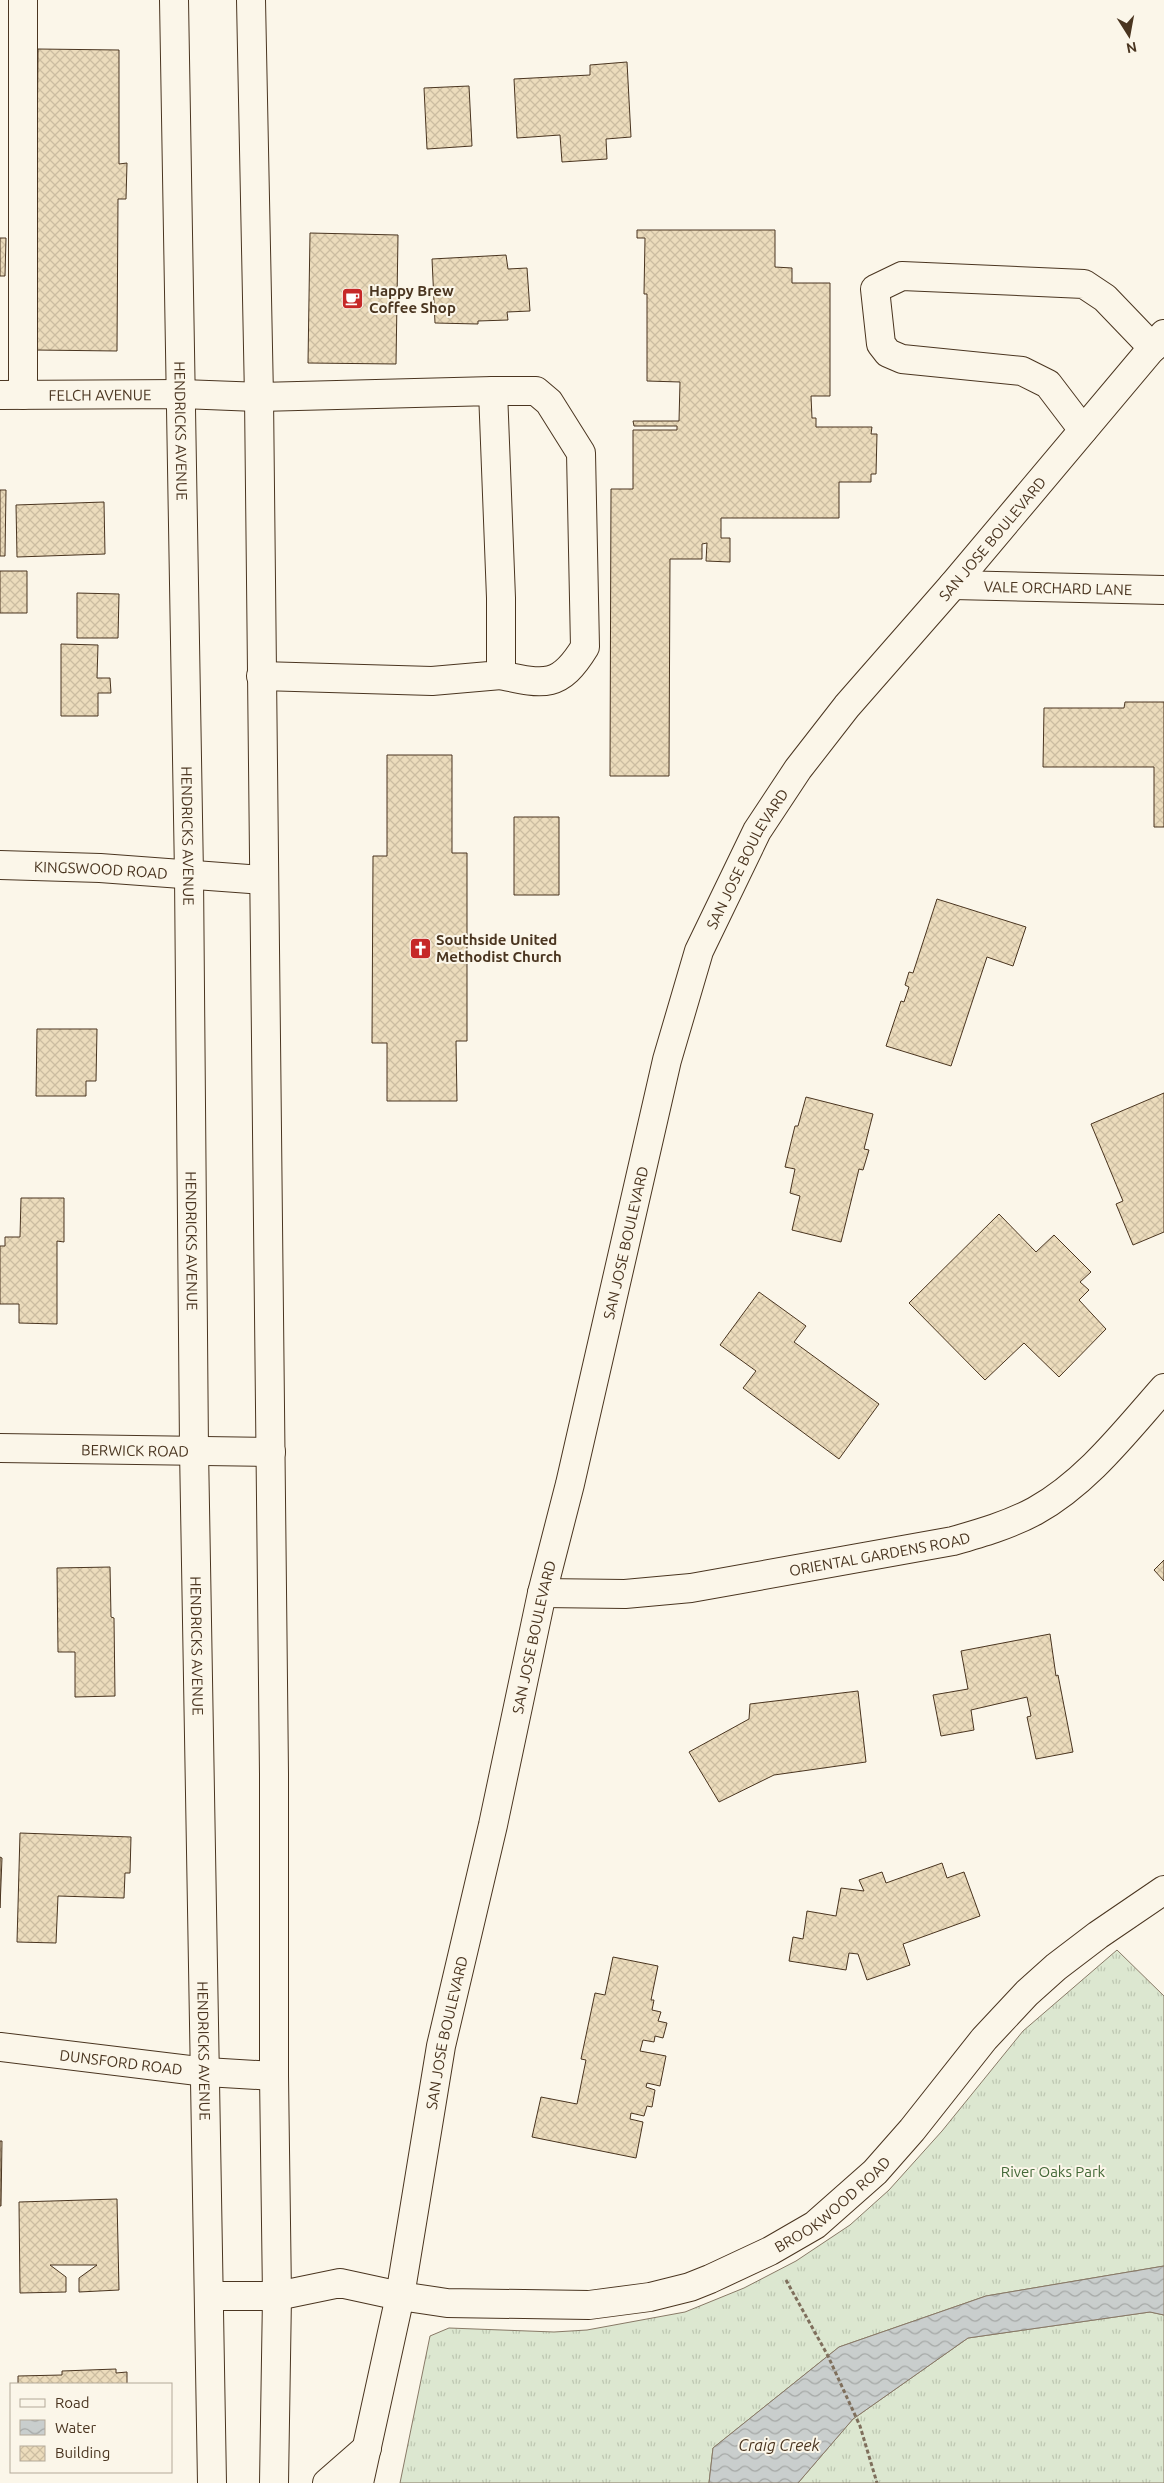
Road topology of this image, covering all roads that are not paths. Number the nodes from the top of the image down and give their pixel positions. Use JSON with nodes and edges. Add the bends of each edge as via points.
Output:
{"nodes":[{"id":1,"x":23,"y":0,"type":"edge"},
{"id":2,"x":174,"y":0,"type":"edge"},
{"id":3,"x":251,"y":0,"type":"edge"},
{"id":4,"x":12,"y":218,"type":"edge"},
{"id":5,"x":1158,"y":341,"type":"edge"},
{"id":6,"x":493,"y":391,"type":"junction"},
{"id":7,"x":182,"y":394,"type":"junction"},
{"id":8,"x":12,"y":395,"type":"edge"},
{"id":9,"x":259,"y":397,"type":"junction"},
{"id":10,"x":1083,"y":430,"type":"junction"},
{"id":11,"x":953,"y":585,"type":"junction"},
{"id":12,"x":1164,"y":590,"type":"edge"},
{"id":13,"x":501,"y":675,"type":"junction"},
{"id":14,"x":261,"y":676,"type":"junction"},
{"id":15,"x":0,"y":865,"type":"edge"},
{"id":16,"x":189,"y":875,"type":"junction"},
{"id":17,"x":263,"y":880,"type":"junction"},
{"id":18,"x":1164,"y":1388,"type":"edge"},
{"id":19,"x":0,"y":1448,"type":"edge"},
{"id":20,"x":194,"y":1449,"type":"junction"},
{"id":21,"x":271,"y":1452,"type":"junction"},
{"id":22,"x":542,"y":1592,"type":"junction"},
{"id":23,"x":1164,"y":1890,"type":"edge"},
{"id":24,"x":0,"y":2047,"type":"edge"},
{"id":25,"x":206,"y":2072,"type":"junction"},
{"id":26,"x":274,"y":2076,"type":"junction"},
{"id":27,"x":210,"y":2296,"type":"junction"},
{"id":28,"x":277,"y":2296,"type":"junction"},
{"id":29,"x":400,"y":2296,"type":"junction"},
{"id":30,"x":367,"y":2448,"type":"junction"},
{"id":31,"x":212,"y":2483,"type":"edge"},
{"id":32,"x":274,"y":2483,"type":"edge"},
{"id":33,"x":327,"y":2483,"type":"edge"},
{"id":34,"x":360,"y":2483,"type":"edge"}],
"edges":[{"from":1,"to":4,"type":"street"},
{"from":2,"to":7,"type":"street","name":"HENDRICKS AVENUE"},
{"from":3,"to":9,"type":"street"},
{"from":4,"to":8,"type":"street"},
{"from":5,"to":10,"type":"street","name":"SAN JOSE BOULEVARD"},
{"from":5,"to":10,"type":"street","via":[[1084,284],[902,276],[874,289],[881,344],[888,353],[902,358],[1022,371],[1048,384]]},
{"from":6,"to":9,"type":"street","name":"FELCH AVENUE"},
{"from":6,"to":13,"type":"street"},
{"from":6,"to":13,"type":"street","name":"FELCH AVENUE","via":[[536,391],[549,402],[581,453],[586,647],[574,665],[556,679],[535,683]]},
{"from":7,"to":8,"type":"street","name":"FELCH AVENUE"},
{"from":7,"to":9,"type":"street","name":"FELCH AVENUE"},
{"from":7,"to":16,"type":"street","name":"HENDRICKS AVENUE"},
{"from":9,"to":14,"type":"street"},
{"from":10,"to":11,"type":"street","name":"SAN JOSE BOULEVARD"},
{"from":11,"to":12,"type":"street","name":"VALE ORCHARD LANE"},
{"from":11,"to":22,"type":"street","name":"SAN JOSE BOULEVARD","via":[[847,706],[798,769],[757,831],[699,951],[667,1060],[570,1484]]},
{"from":13,"to":14,"type":"street","name":"FELCH AVENUE","via":[[432,681]]},
{"from":14,"to":17,"type":"street"},
{"from":15,"to":16,"type":"street","name":"KINGSWOOD ROAD"},
{"from":16,"to":17,"type":"street","name":"KINGSWOOD ROAD"},
{"from":16,"to":20,"type":"street","name":"HENDRICKS AVENUE"},
{"from":17,"to":21,"type":"street"},
{"from":18,"to":22,"type":"street","name":"ORIENTAL GARDENS ROAD","via":[[1092,1467],[1059,1495],[1035,1511],[996,1529],[953,1541],[692,1588],[625,1594]]},
{"from":19,"to":20,"type":"street","name":"BERWICK ROAD"},
{"from":20,"to":21,"type":"street","name":"BERWICK ROAD"},
{"from":20,"to":25,"type":"street","name":"HENDRICKS AVENUE"},
{"from":21,"to":26,"type":"street"},
{"from":22,"to":29,"type":"street","name":"SAN JOSE BOULEVARD","via":[[493,1825],[441,2046]]},
{"from":23,"to":29,"type":"street","name":"BROOKWOOD ROAD","via":[[1098,1935],[1027,1992],[874,2172],[815,2225],[770,2251],[690,2287],[589,2306],[480,2305]]},
{"from":24,"to":25,"type":"street","name":"DUNSFORD ROAD"},
{"from":25,"to":26,"type":"street","name":"DUNSFORD ROAD"},
{"from":25,"to":27,"type":"street","name":"HENDRICKS AVENUE"},
{"from":26,"to":28,"type":"street"},
{"from":27,"to":28,"type":"street"},
{"from":27,"to":31,"type":"street","name":"HENDRICKS AVENUE"},
{"from":28,"to":29,"type":"street","via":[[340,2283]]},
{"from":28,"to":32,"type":"street"},
{"from":29,"to":30,"type":"street","name":"SAN JOSE BOULEVARD"},
{"from":30,"to":33,"type":"street"},
{"from":30,"to":34,"type":"street","name":"SAN JOSE BOULEVARD"}]}
